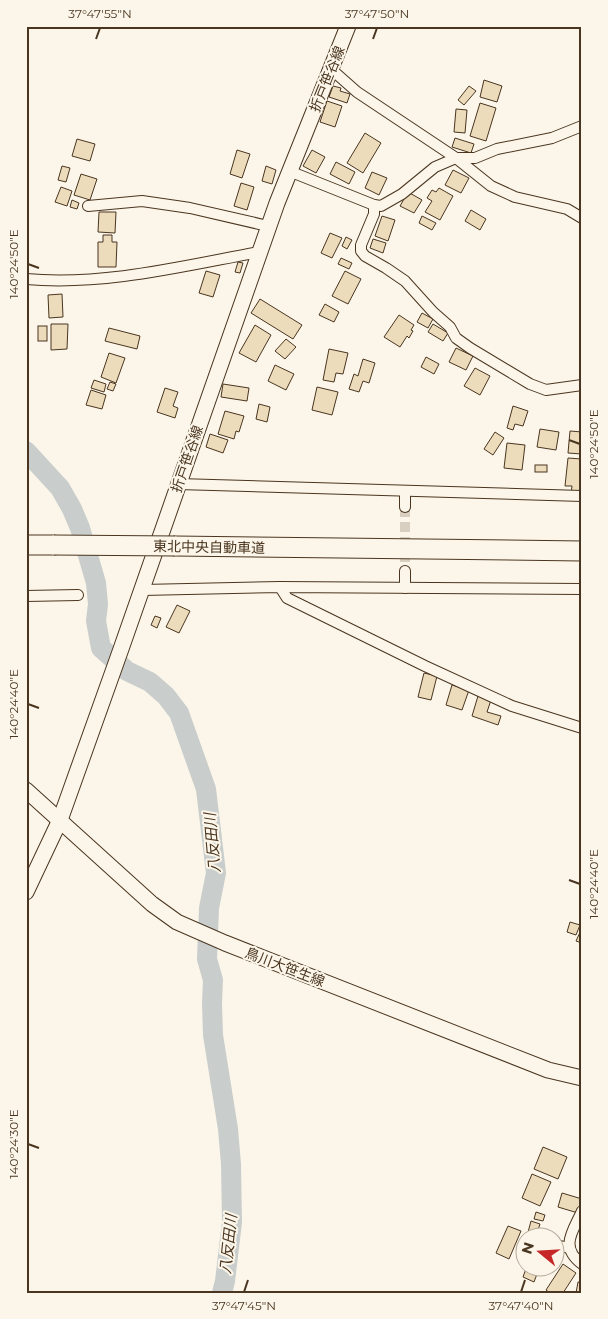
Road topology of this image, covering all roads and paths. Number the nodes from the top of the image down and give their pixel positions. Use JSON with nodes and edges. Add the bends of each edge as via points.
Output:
{"nodes":[{"id":1,"x":348,"y":26,"type":"edge"},
{"id":2,"x":331,"y":70,"type":"junction"},
{"id":3,"x":582,"y":126,"type":"edge"},
{"id":4,"x":456,"y":158,"type":"junction"},
{"id":5,"x":289,"y":171,"type":"junction"},
{"id":6,"x":374,"y":205,"type":"junction"},
{"id":7,"x":88,"y":206,"type":"dead end"},
{"id":8,"x":582,"y":218,"type":"edge"},
{"id":9,"x":268,"y":226,"type":"junction"},
{"id":10,"x":259,"y":252,"type":"junction"},
{"id":11,"x":26,"y":279,"type":"edge"},
{"id":12,"x":582,"y":385,"type":"edge"},
{"id":13,"x":178,"y":484,"type":"junction"},
{"id":14,"x":405,"y":491,"type":"junction"},
{"id":15,"x":582,"y":496,"type":"edge"},
{"id":16,"x":405,"y":507,"type":"tunnel mouth"},
{"id":17,"x":582,"y":544,"type":"edge"},
{"id":18,"x":26,"y":545,"type":"edge"},
{"id":19,"x":393,"y":548,"type":"junction"},
{"id":20,"x":582,"y":551,"type":"edge"},
{"id":21,"x":405,"y":571,"type":"tunnel mouth"},
{"id":22,"x":280,"y":587,"type":"junction"},
{"id":23,"x":405,"y":588,"type":"junction"},
{"id":24,"x":582,"y":589,"type":"edge"},
{"id":25,"x":142,"y":590,"type":"junction"},
{"id":26,"x":78,"y":595,"type":"dead end"},
{"id":27,"x":26,"y":596,"type":"edge"},
{"id":28,"x":582,"y":728,"type":"edge"},
{"id":29,"x":26,"y":790,"type":"edge"},
{"id":30,"x":60,"y":820,"type":"junction"},
{"id":31,"x":28,"y":885,"type":"edge"},
{"id":32,"x":582,"y":1078,"type":"edge"},
{"id":33,"x":582,"y":1211,"type":"edge"},
{"id":34,"x":566,"y":1247,"type":"edge"},
{"id":35,"x":569,"y":1248,"type":"junction"},
{"id":36,"x":582,"y":1264,"type":"edge"}],
"edges":[{"from":1,"to":2,"type":"main road","name":"折戸笹谷線"},
{"from":2,"to":4,"type":"street","via":[[357,92]]},
{"from":2,"to":5,"type":"main road","name":"折戸笹谷線"},
{"from":3,"to":4,"type":"street","via":[[552,138],[497,149],[475,158]]},
{"from":4,"to":6,"type":"street","via":[[435,167],[402,194],[381,206]]},
{"from":4,"to":8,"type":"street","via":[[491,186],[516,197],[567,210]]},
{"from":5,"to":6,"type":"street"},
{"from":5,"to":9,"type":"main road","name":"折戸笹谷線"},
{"from":6,"to":12,"type":"street","via":[[374,214],[361,245],[364,256],[405,281],[456,338],[530,384],[546,390]]},
{"from":7,"to":9,"type":"street","via":[[142,201]]},
{"from":9,"to":10,"type":"main road","name":"折戸笹谷線"},
{"from":10,"to":11,"type":"street","via":[[82,281]]},
{"from":10,"to":13,"type":"main road","name":"折戸笹谷線"},
{"from":13,"to":14,"type":"street"},
{"from":13,"to":25,"type":"main road","name":"折戸笹谷線"},
{"from":14,"to":15,"type":"street"},
{"from":14,"to":16,"type":"street"},
{"from":17,"to":19,"type":"highway","name":"東北中央自動車道"},
{"from":18,"to":19,"type":"highway","name":"東北中央自動車道","bridge":true},
{"from":19,"to":20,"type":"highway","name":"東北中央自動車道"},
{"from":21,"to":23,"type":"street"},
{"from":22,"to":23,"type":"street"},
{"from":22,"to":25,"type":"street"},
{"from":22,"to":28,"type":"street","via":[[288,598],[425,666],[512,706]]},
{"from":23,"to":24,"type":"street"},
{"from":25,"to":30,"type":"main road","name":"折戸笹谷線"},
{"from":26,"to":27,"type":"street"},
{"from":29,"to":30,"type":"main road","name":"鳥川大笹生線"},
{"from":30,"to":31,"type":"main road","name":"折戸笹谷線"},
{"from":30,"to":32,"type":"main road","name":"鳥川大笹生線","via":[[152,904],[177,922],[548,1070]]},
{"from":33,"to":35,"type":"street"},
{"from":34,"to":35,"type":"street"},
{"from":35,"to":36,"type":"street","via":[[572,1256]]}]}
